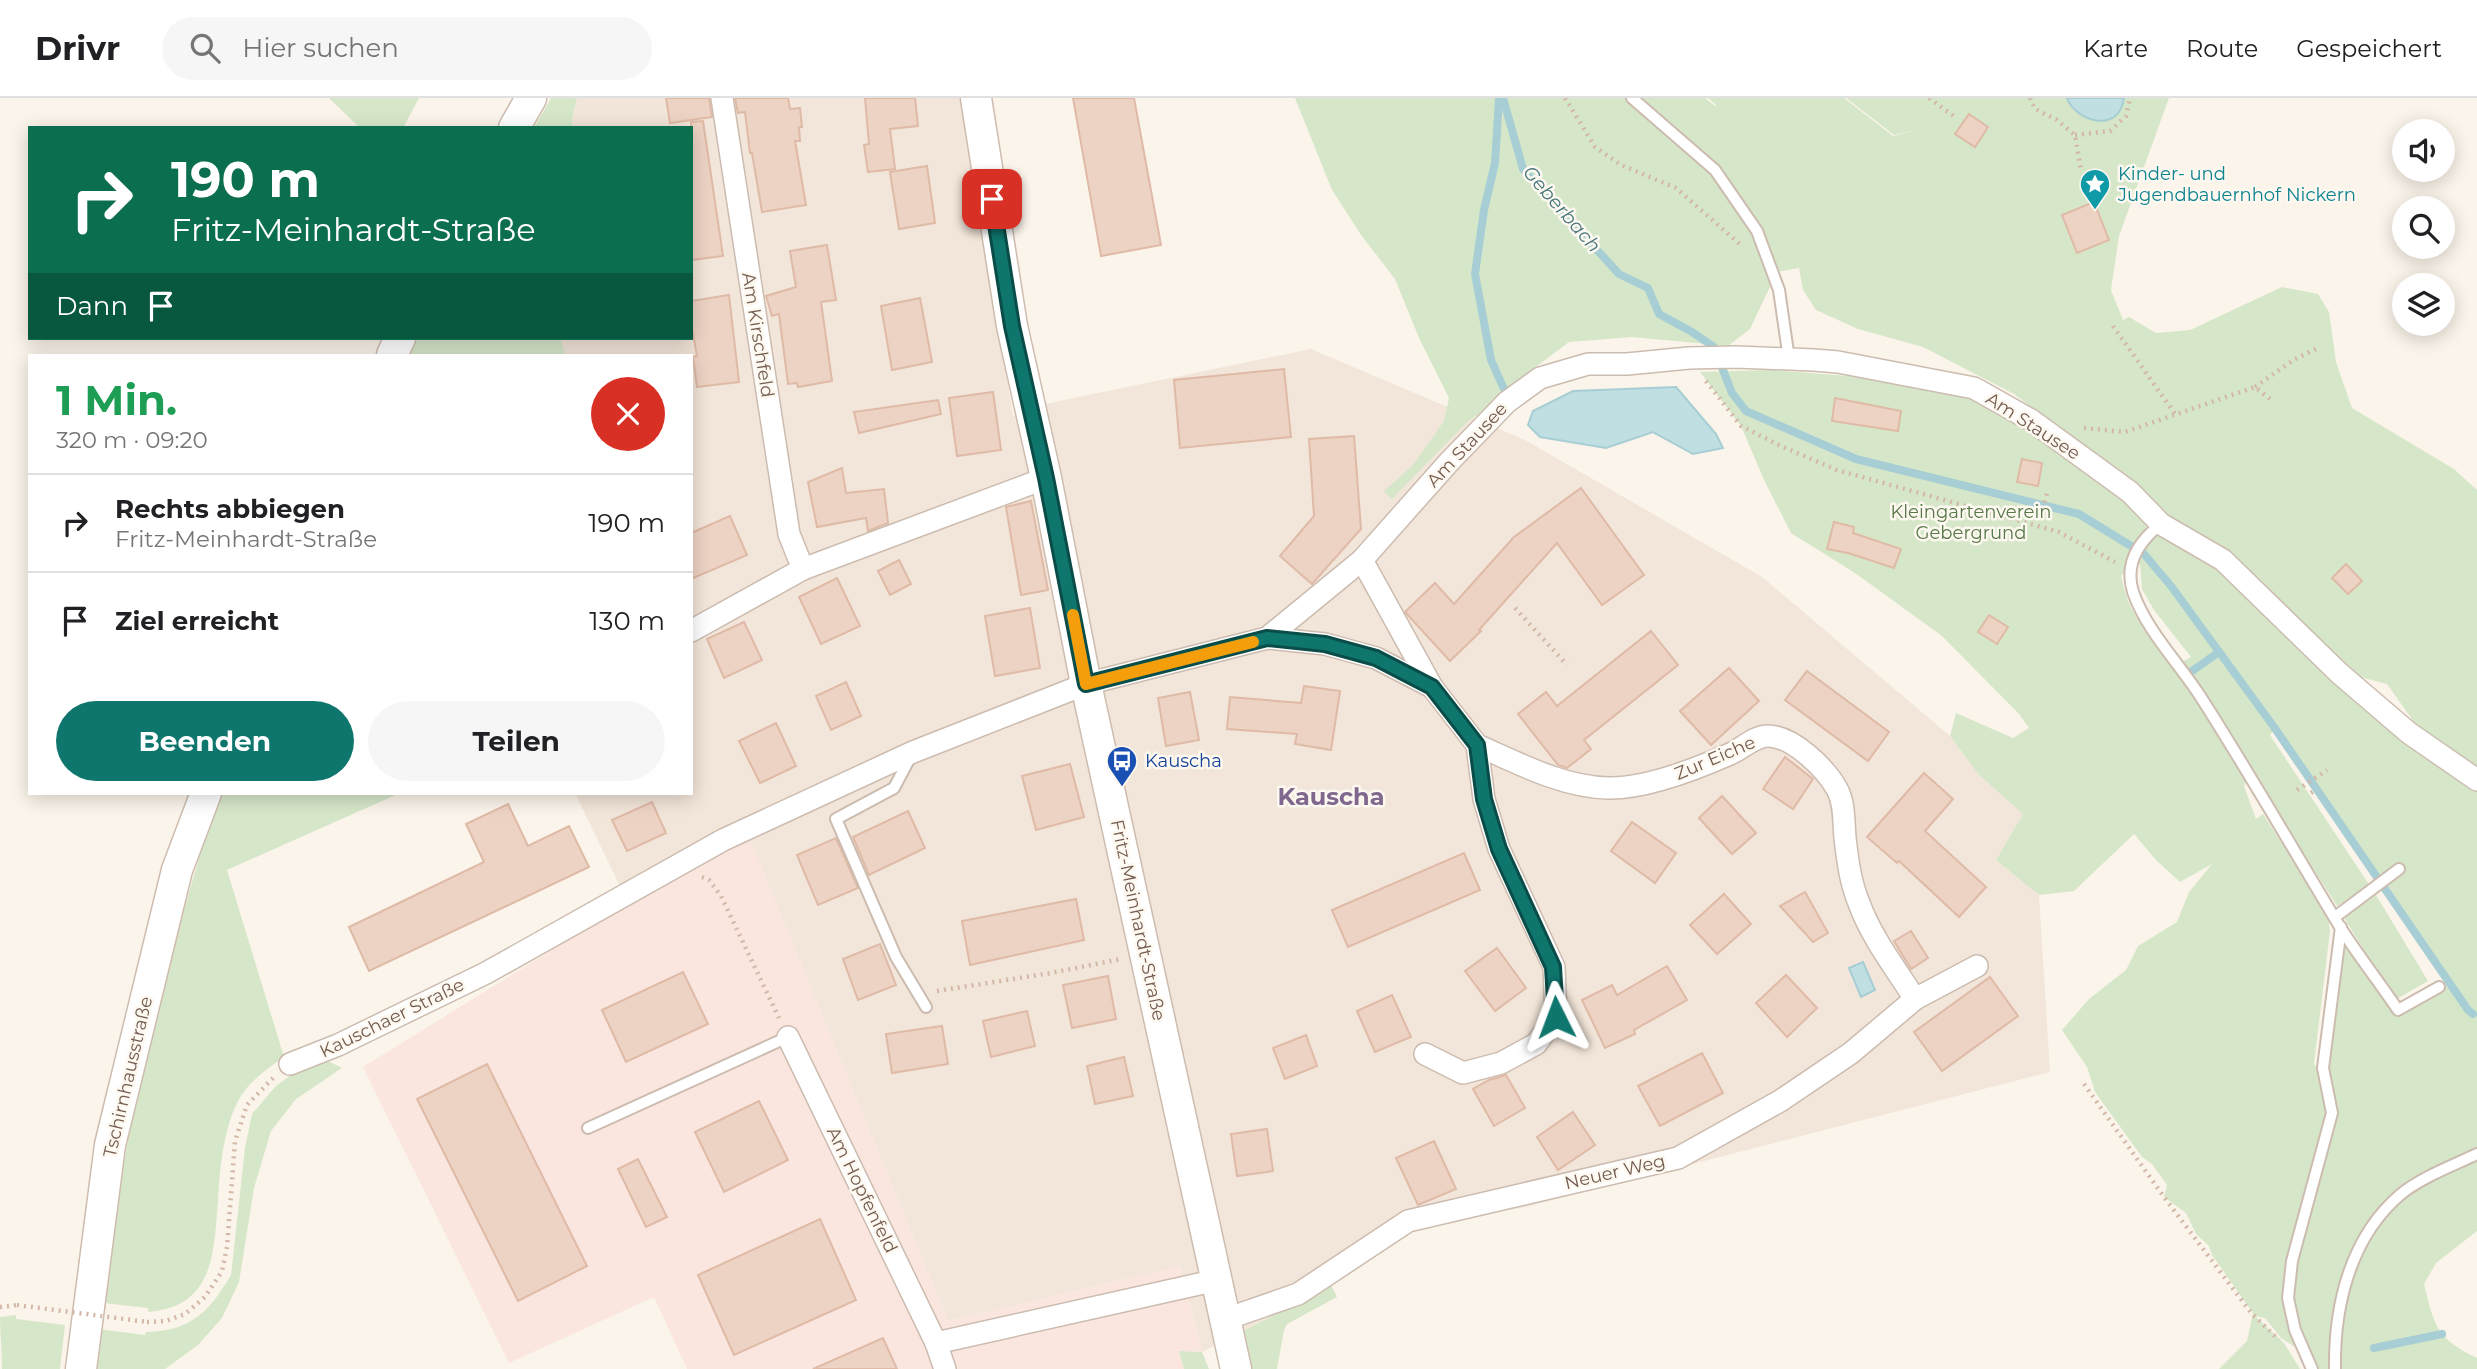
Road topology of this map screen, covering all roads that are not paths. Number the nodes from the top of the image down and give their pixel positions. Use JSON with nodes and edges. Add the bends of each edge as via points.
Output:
{"nodes":[{"id":1,"x":531,"y":98,"type":"edge"},
{"id":2,"x":722,"y":98,"type":"edge"},
{"id":3,"x":975,"y":98,"type":"edge"},
{"id":4,"x":1632,"y":98,"type":"edge"},
{"id":5,"x":515,"y":126,"type":"edge"},
{"id":6,"x":1789,"y":359,"type":"junction"},
{"id":7,"x":1046,"y":478,"type":"junction"},
{"id":8,"x":1409,"y":509,"type":"joint"},
{"id":9,"x":2161,"y":524,"type":"junction"},
{"id":10,"x":1362,"y":559,"type":"junction"},
{"id":11,"x":803,"y":569,"type":"junction"},
{"id":12,"x":693,"y":630,"type":"edge"},
{"id":13,"x":1267,"y":638,"type":"junction"},
{"id":14,"x":1086,"y":684,"type":"junction"},
{"id":15,"x":1432,"y":687,"type":"junction"},
{"id":16,"x":1477,"y":745,"type":"junction"},
{"id":17,"x":913,"y":752,"type":"junction"},
{"id":18,"x":2477,"y":780,"type":"edge"},
{"id":19,"x":205,"y":795,"type":"edge"},
{"id":20,"x":2399,"y":869,"type":"dead end"},
{"id":21,"x":2335,"y":917,"type":"junction"},
{"id":22,"x":2341,"y":928,"type":"junction"},
{"id":23,"x":1977,"y":966,"type":"dead end"},
{"id":24,"x":2439,"y":987,"type":"dead end"},
{"id":25,"x":1915,"y":999,"type":"junction"},
{"id":26,"x":926,"y":1007,"type":"dead end"},
{"id":27,"x":788,"y":1037,"type":"joint"},
{"id":28,"x":1425,"y":1055,"type":"dead end"},
{"id":29,"x":290,"y":1065,"type":"road end"},
{"id":30,"x":588,"y":1128,"type":"dead end"},
{"id":31,"x":2477,"y":1154,"type":"edge"},
{"id":32,"x":1217,"y":1280,"type":"junction"},
{"id":33,"x":1226,"y":1319,"type":"junction"},
{"id":34,"x":936,"y":1343,"type":"junction"},
{"id":35,"x":2312,"y":1368,"type":"edge"},
{"id":36,"x":82,"y":1369,"type":"edge"},
{"id":37,"x":945,"y":1369,"type":"edge"},
{"id":38,"x":1236,"y":1369,"type":"edge"},
{"id":39,"x":2335,"y":1369,"type":"edge"}],
"edges":[{"from":1,"to":5,"type":"street"},
{"from":2,"to":11,"type":"street","name":"Am Kirschfeld","via":[[789,534]]},
{"from":3,"to":7,"type":"street","name":"Fritz-Meinhardt-Straße","via":[[1012,326]]},
{"from":4,"to":6,"type":"lane","via":[[1715,170],[1757,231],[1779,290]]},
{"from":6,"to":8,"type":"street","name":"Am Stausee","via":[[1588,364],[1540,378],[1515,396]]},
{"from":6,"to":9,"type":"street","name":"Am Stausee","via":[[1838,362],[1974,388],[2041,427],[2130,492]]},
{"from":7,"to":11,"type":"street"},
{"from":7,"to":14,"type":"street","name":"Fritz-Meinhardt-Straße"},
{"from":8,"to":10,"type":"street","name":"Zur Eiche"},
{"from":9,"to":18,"type":"street","name":"Am Stausee","via":[[2223,560],[2339,673],[2409,733]]},
{"from":9,"to":21,"type":"lane","via":[[2136,550],[2133,591],[2146,619],[2201,697]]},
{"from":10,"to":13,"type":"street","name":"Zur Eiche"},
{"from":10,"to":15,"type":"street","name":"Zur Eiche"},
{"from":11,"to":12,"type":"street"},
{"from":13,"to":14,"type":"street","name":"Zur Eiche"},
{"from":13,"to":15,"type":"street","name":"Zur Eiche","via":[[1325,644],[1376,658]]},
{"from":14,"to":17,"type":"street","name":"Kauschaer Straße"},
{"from":14,"to":32,"type":"street","name":"Fritz-Meinhardt-Straße"},
{"from":15,"to":16,"type":"street","name":"Zur Eiche"},
{"from":16,"to":25,"type":"street","name":"Zur Eiche","via":[[1575,784],[1609,788],[1668,778],[1759,738],[1779,738],[1800,748],[1839,791],[1858,903]]},
{"from":16,"to":28,"type":"street","via":[[1484,799],[1499,849],[1553,967],[1556,1017],[1536,1044],[1501,1063],[1463,1073]]},
{"from":17,"to":26,"type":"lane","via":[[894,789],[836,818],[896,957]]},
{"from":17,"to":29,"type":"street","name":"Kauschaer Straße","via":[[723,840],[486,972]]},
{"from":19,"to":36,"type":"street","name":"Tschirnhausstraße","via":[[177,870],[110,1145]]},
{"from":20,"to":21,"type":"lane"},
{"from":21,"to":22,"type":"lane"},
{"from":22,"to":24,"type":"lane","via":[[2398,1010]]},
{"from":22,"to":35,"type":"lane","via":[[2323,1068],[2332,1113],[2292,1261],[2288,1298],[2295,1330]]},
{"from":23,"to":25,"type":"street","name":"Neuer Weg"},
{"from":25,"to":33,"type":"street","name":"Neuer Weg","via":[[1852,1053],[1780,1101],[1678,1158],[1408,1221],[1298,1294]]},
{"from":27,"to":30,"type":"lane"},
{"from":27,"to":34,"type":"street","name":"Am Hopfenfeld"},
{"from":31,"to":39,"type":"lane","via":[[2403,1193],[2368,1235],[2343,1287],[2334,1336]]},
{"from":32,"to":33,"type":"street","name":"Fritz-Meinhardt-Straße"},
{"from":32,"to":34,"type":"street"},
{"from":33,"to":38,"type":"street","name":"Fritz-Meinhardt-Straße"},
{"from":34,"to":37,"type":"street","name":"Am Hopfenfeld"}]}
